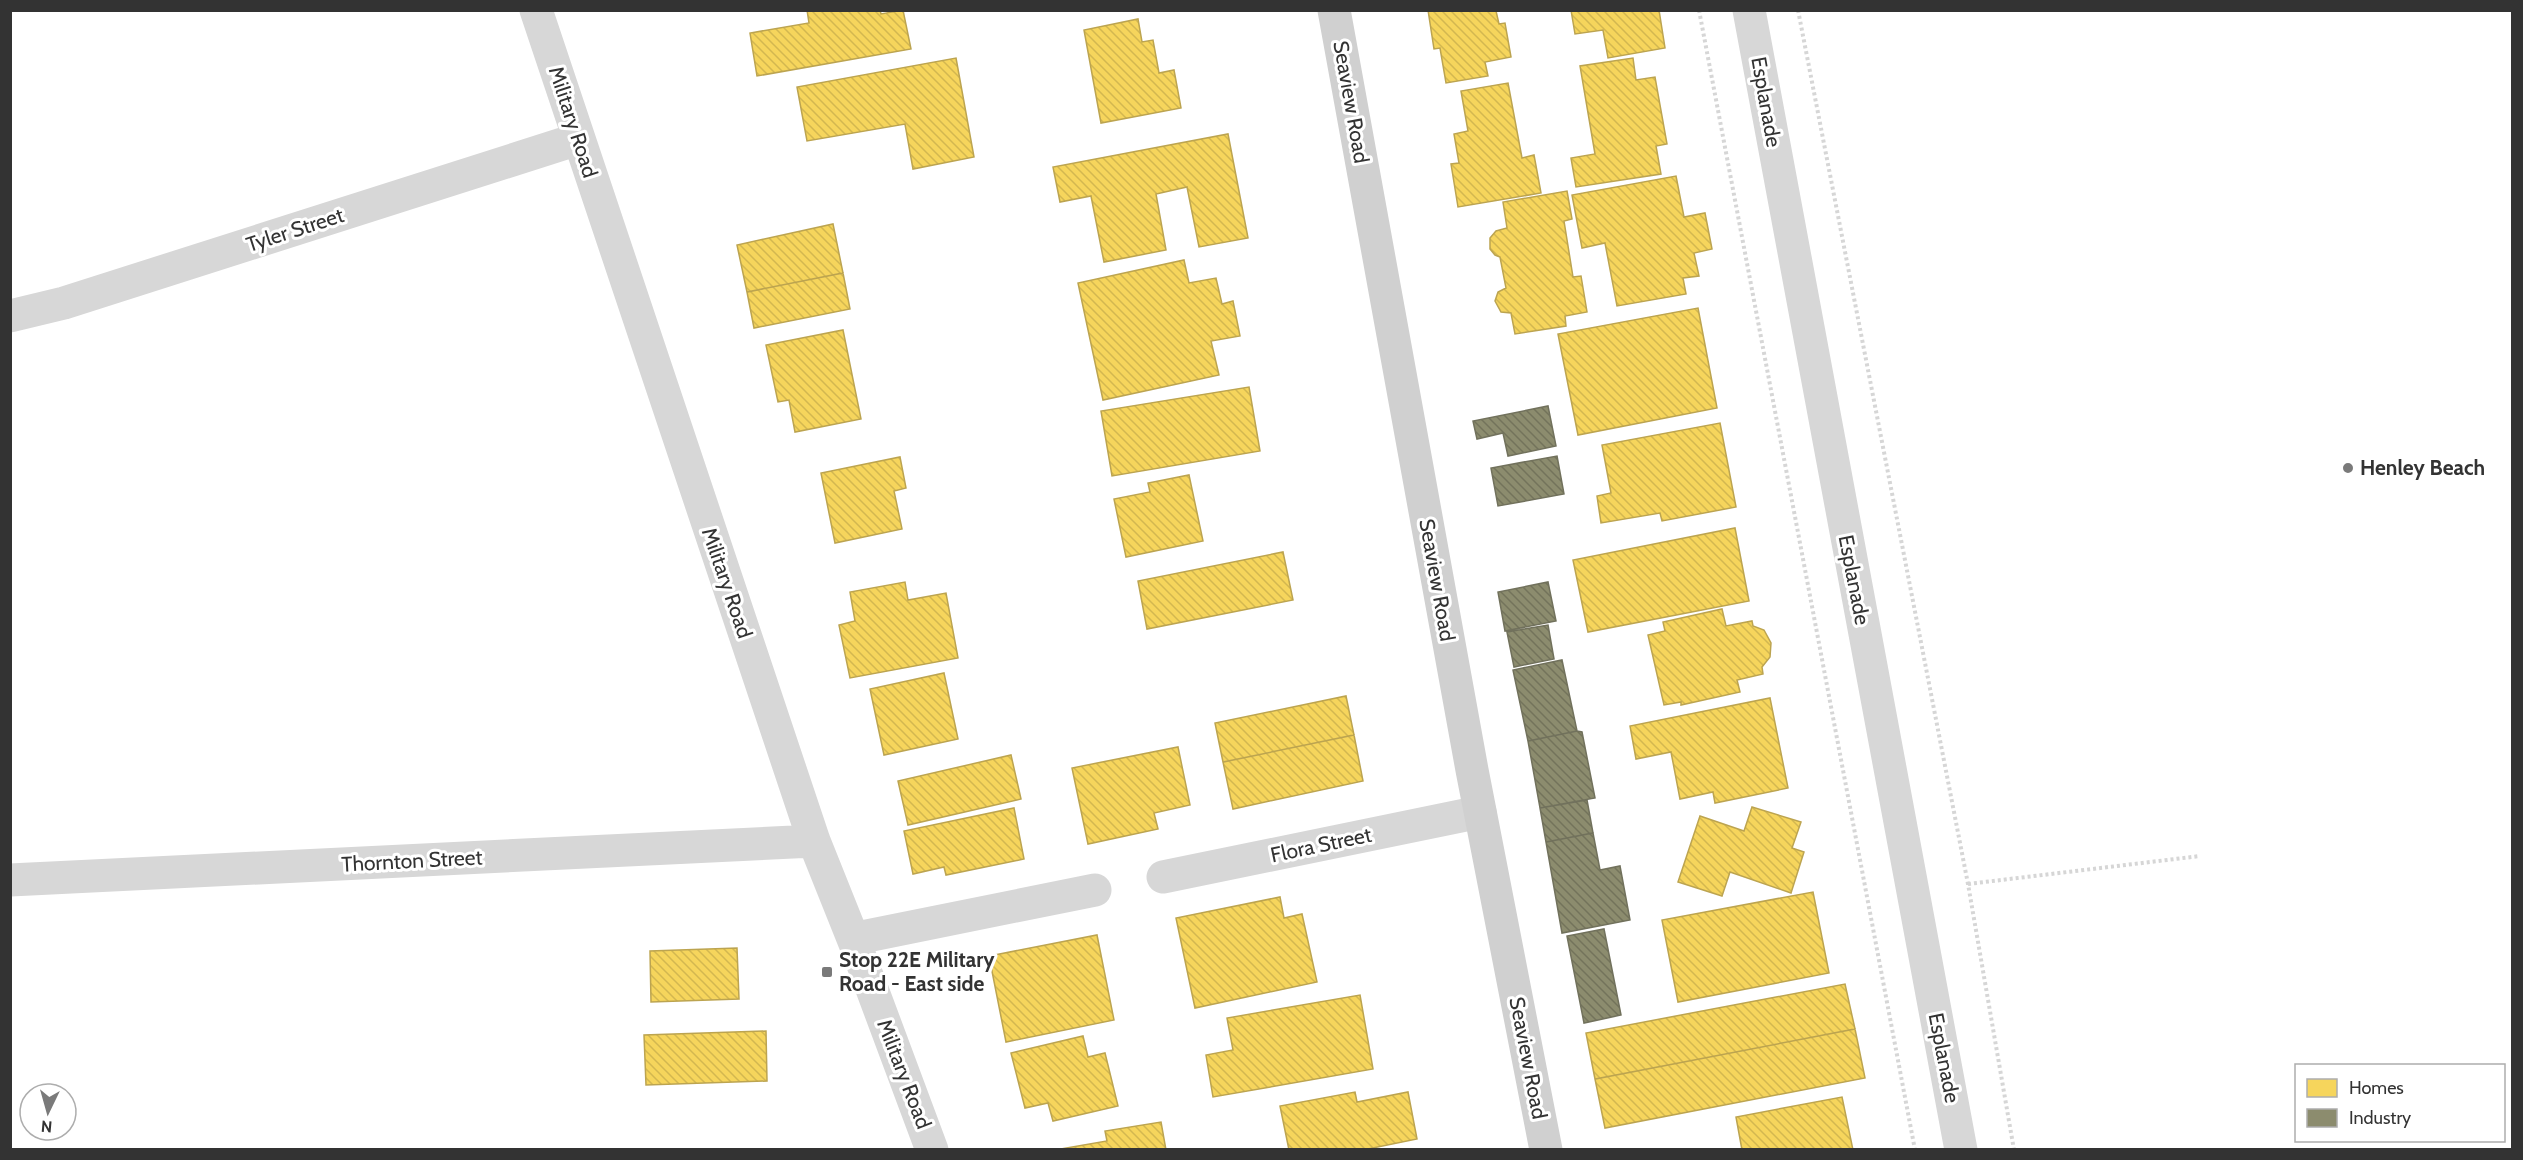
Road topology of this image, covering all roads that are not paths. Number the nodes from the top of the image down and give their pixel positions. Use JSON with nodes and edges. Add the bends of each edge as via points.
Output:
{"nodes":[{"id":1,"x":536,"y":10,"type":"edge"},
{"id":2,"x":1334,"y":10,"type":"edge"},
{"id":3,"x":1749,"y":10,"type":"edge"},
{"id":4,"x":578,"y":139,"type":"junction"},
{"id":5,"x":10,"y":316,"type":"edge"},
{"id":6,"x":1480,"y":812,"type":"junction"},
{"id":7,"x":813,"y":841,"type":"junction"},
{"id":8,"x":1163,"y":877,"type":"dead end"},
{"id":9,"x":10,"y":880,"type":"edge"},
{"id":10,"x":1095,"y":890,"type":"dead end"},
{"id":11,"x":856,"y":946,"type":"junction"},
{"id":12,"x":932,"y":1149,"type":"edge"},
{"id":13,"x":1546,"y":1149,"type":"edge"},
{"id":14,"x":1961,"y":1149,"type":"edge"}],
"edges":[{"from":1,"to":4,"type":"street","name":"Military Road"},
{"from":2,"to":6,"type":"main road","name":"Seaview Road"},
{"from":3,"to":14,"type":"street","name":"Esplanade"},
{"from":4,"to":5,"type":"street","name":"Tyler Street","via":[[64,303]]},
{"from":4,"to":7,"type":"street","name":"Military Road"},
{"from":6,"to":8,"type":"street","name":"Flora Street"},
{"from":6,"to":13,"type":"main road","name":"Seaview Road"},
{"from":7,"to":9,"type":"street","name":"Thornton Street"},
{"from":7,"to":11,"type":"street","name":"Military Road"},
{"from":10,"to":11,"type":"street","via":[[857,938]]},
{"from":11,"to":12,"type":"street","name":"Military Road"}]}
